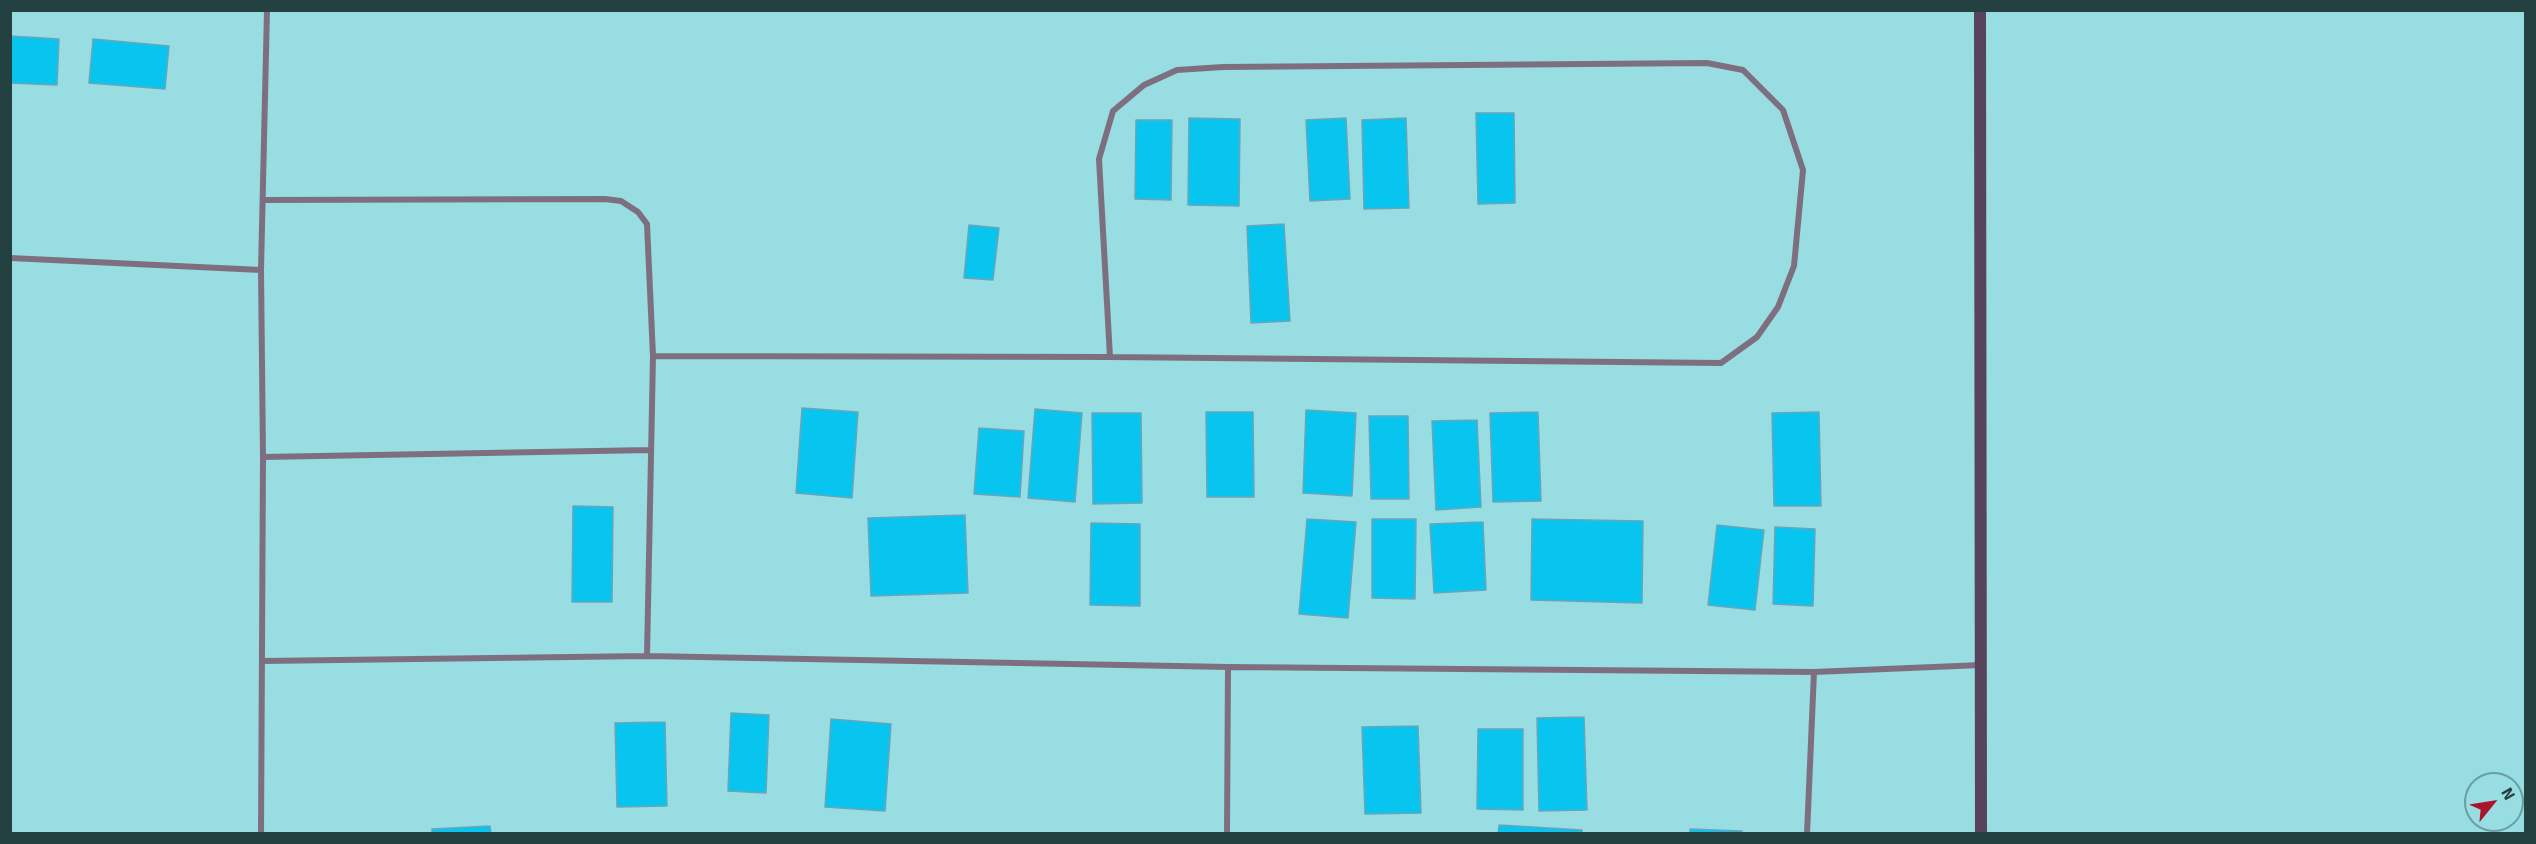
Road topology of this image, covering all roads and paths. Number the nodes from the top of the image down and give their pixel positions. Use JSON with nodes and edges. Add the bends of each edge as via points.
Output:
{"nodes":[{"id":1,"x":267,"y":10,"type":"edge"},
{"id":2,"x":1980,"y":10,"type":"edge"},
{"id":3,"x":264,"y":200,"type":"junction"},
{"id":4,"x":10,"y":258,"type":"edge"},
{"id":5,"x":261,"y":270,"type":"junction"},
{"id":6,"x":653,"y":356,"type":"junction"},
{"id":7,"x":1110,"y":357,"type":"junction"},
{"id":8,"x":651,"y":450,"type":"junction"},
{"id":9,"x":263,"y":457,"type":"junction"},
{"id":10,"x":647,"y":656,"type":"junction"},
{"id":11,"x":262,"y":661,"type":"junction"},
{"id":12,"x":1981,"y":665,"type":"junction"},
{"id":13,"x":1228,"y":667,"type":"junction"},
{"id":14,"x":1814,"y":672,"type":"junction"},
{"id":15,"x":261,"y":834,"type":"edge"},
{"id":16,"x":1227,"y":834,"type":"edge"},
{"id":17,"x":1807,"y":834,"type":"edge"},
{"id":18,"x":1981,"y":834,"type":"edge"}],
"edges":[{"from":1,"to":3,"type":"street"},
{"from":2,"to":12,"type":"main road"},
{"from":3,"to":5,"type":"street"},
{"from":3,"to":6,"type":"street","via":[[621,201],[638,212],[647,224]]},
{"from":4,"to":5,"type":"street"},
{"from":5,"to":9,"type":"street"},
{"from":6,"to":7,"type":"street"},
{"from":6,"to":8,"type":"street"},
{"from":7,"to":7,"type":"street","via":[[1721,363],[1757,337],[1778,307],[1794,266],[1803,170],[1783,110],[1743,70],[1707,63],[1177,69],[1144,85],[1113,111],[1099,159]]},
{"from":8,"to":9,"type":"street"},
{"from":8,"to":10,"type":"street"},
{"from":9,"to":11,"type":"street"},
{"from":10,"to":11,"type":"street"},
{"from":10,"to":13,"type":"street"},
{"from":11,"to":15,"type":"street"},
{"from":12,"to":14,"type":"street"},
{"from":12,"to":18,"type":"main road"},
{"from":13,"to":14,"type":"street"},
{"from":13,"to":16,"type":"street"},
{"from":14,"to":17,"type":"street"}]}
